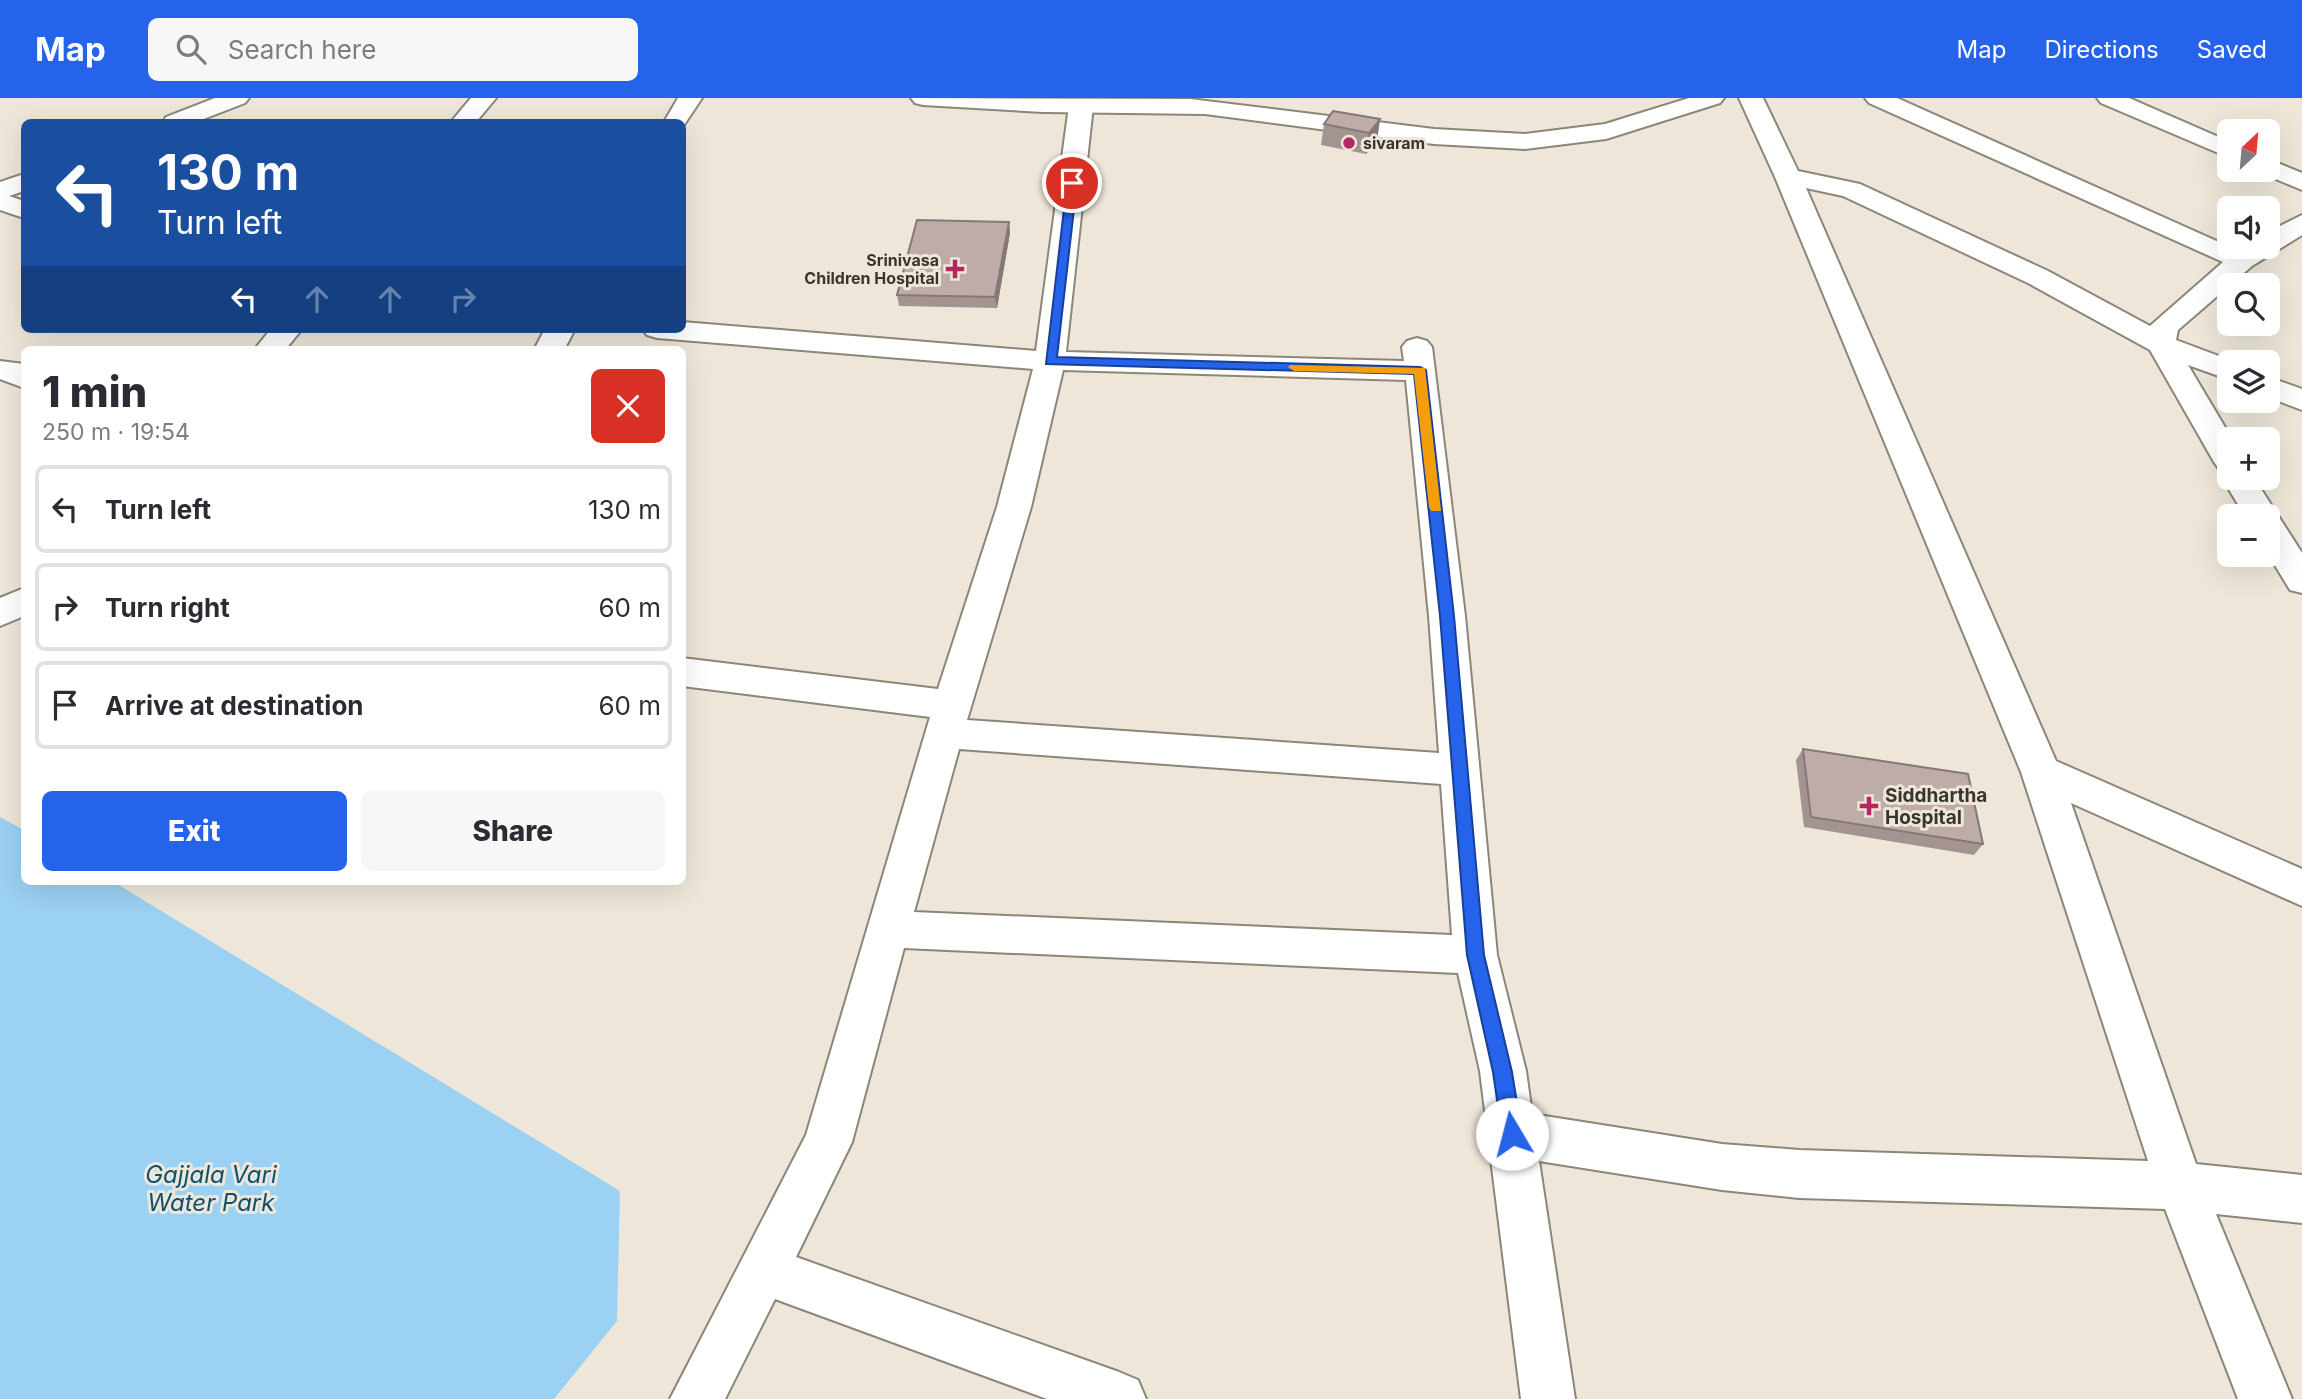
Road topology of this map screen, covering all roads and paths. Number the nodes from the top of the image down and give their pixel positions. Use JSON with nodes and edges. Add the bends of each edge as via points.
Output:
{"nodes":[{"id":1,"x":237,"y":98,"type":"edge"},
{"id":2,"x":484,"y":98,"type":"edge"},
{"id":3,"x":690,"y":98,"type":"edge"},
{"id":4,"x":923,"y":98,"type":"edge"},
{"id":5,"x":1713,"y":98,"type":"edge"},
{"id":6,"x":1751,"y":98,"type":"edge"},
{"id":7,"x":1877,"y":98,"type":"edge"},
{"id":8,"x":2109,"y":98,"type":"edge"},
{"id":9,"x":1081,"y":106,"type":"junction"},
{"id":10,"x":183,"y":119,"type":"edge"},
{"id":11,"x":466,"y":119,"type":"edge"},
{"id":12,"x":678,"y":119,"type":"edge"},
{"id":13,"x":2217,"y":144,"type":"edge"},
{"id":14,"x":2280,"y":172,"type":"edge"},
{"id":15,"x":1788,"y":177,"type":"junction"},
{"id":16,"x":2302,"y":182,"type":"edge"},
{"id":17,"x":21,"y":183,"type":"edge"},
{"id":18,"x":0,"y":191,"type":"edge"},
{"id":19,"x":0,"y":201,"type":"edge"},
{"id":20,"x":21,"y":209,"type":"edge"},
{"id":21,"x":2217,"y":220,"type":"edge"},
{"id":22,"x":2254,"y":259,"type":"edge"},
{"id":23,"x":686,"y":331,"type":"edge"},
{"id":24,"x":2161,"y":344,"type":"junction"},
{"id":25,"x":1050,"y":361,"type":"junction"},
{"id":26,"x":2217,"y":366,"type":"edge"},
{"id":27,"x":0,"y":370,"type":"edge"},
{"id":28,"x":21,"y":376,"type":"edge"},
{"id":29,"x":2280,"y":391,"type":"edge"},
{"id":30,"x":2302,"y":400,"type":"edge"},
{"id":31,"x":2217,"y":440,"type":"edge"},
{"id":32,"x":2280,"y":545,"type":"edge"},
{"id":33,"x":2302,"y":581,"type":"edge"},
{"id":34,"x":21,"y":602,"type":"edge"},
{"id":35,"x":0,"y":613,"type":"edge"},
{"id":36,"x":686,"y":673,"type":"edge"},
{"id":37,"x":948,"y":719,"type":"junction"},
{"id":38,"x":1460,"y":770,"type":"junction"},
{"id":39,"x":2041,"y":772,"type":"junction"},
{"id":40,"x":2302,"y":888,"type":"edge"},
{"id":41,"x":886,"y":929,"type":"junction"},
{"id":42,"x":1475,"y":955,"type":"junction"},
{"id":43,"x":1512,"y":1134,"type":"junction"},
{"id":44,"x":2180,"y":1186,"type":"junction"},
{"id":45,"x":2302,"y":1199,"type":"edge"},
{"id":46,"x":763,"y":1270,"type":"junction"},
{"id":47,"x":697,"y":1399,"type":"edge"},
{"id":48,"x":1119,"y":1399,"type":"edge"},
{"id":49,"x":1548,"y":1399,"type":"edge"},
{"id":50,"x":2265,"y":1399,"type":"edge"}],
"edges":[{"from":1,"to":10,"type":"street"},
{"from":2,"to":11,"type":"street"},
{"from":3,"to":12,"type":"street"},
{"from":4,"to":9,"type":"street"},
{"from":5,"to":9,"type":"street","via":[[1622,129],[1531,140],[1438,138],[1207,107],[1150,103]]},
{"from":6,"to":15,"type":"street"},
{"from":7,"to":21,"type":"street"},
{"from":8,"to":13,"type":"street"},
{"from":9,"to":25,"type":"street"},
{"from":14,"to":16,"type":"street"},
{"from":15,"to":24,"type":"street","via":[[1851,190],[2038,277]]},
{"from":15,"to":39,"type":"street"},
{"from":17,"to":18,"type":"street"},
{"from":19,"to":20,"type":"street"},
{"from":22,"to":24,"type":"street","via":[[2164,327]]},
{"from":23,"to":25,"type":"street"},
{"from":24,"to":26,"type":"street"},
{"from":24,"to":31,"type":"street"},
{"from":25,"to":37,"type":"street","via":[[1014,507]]},
{"from":25,"to":38,"type":"street","via":[[1419,359]]},
{"from":27,"to":28,"type":"street"},
{"from":29,"to":30,"type":"street"},
{"from":32,"to":33,"type":"street"},
{"from":34,"to":35,"type":"street"},
{"from":36,"to":37,"type":"street"},
{"from":37,"to":38,"type":"street"},
{"from":37,"to":41,"type":"street"},
{"from":38,"to":42,"type":"street"},
{"from":39,"to":40,"type":"street"},
{"from":39,"to":44,"type":"street"},
{"from":41,"to":42,"type":"street"},
{"from":41,"to":46,"type":"street","via":[[828,1142]]},
{"from":42,"to":43,"type":"street","via":[[1503,1072]]},
{"from":43,"to":44,"type":"street","via":[[1722,1167],[1799,1174]]},
{"from":43,"to":49,"type":"street"},
{"from":44,"to":45,"type":"street"},
{"from":44,"to":50,"type":"street"},
{"from":46,"to":47,"type":"street"},
{"from":46,"to":48,"type":"street"}]}
